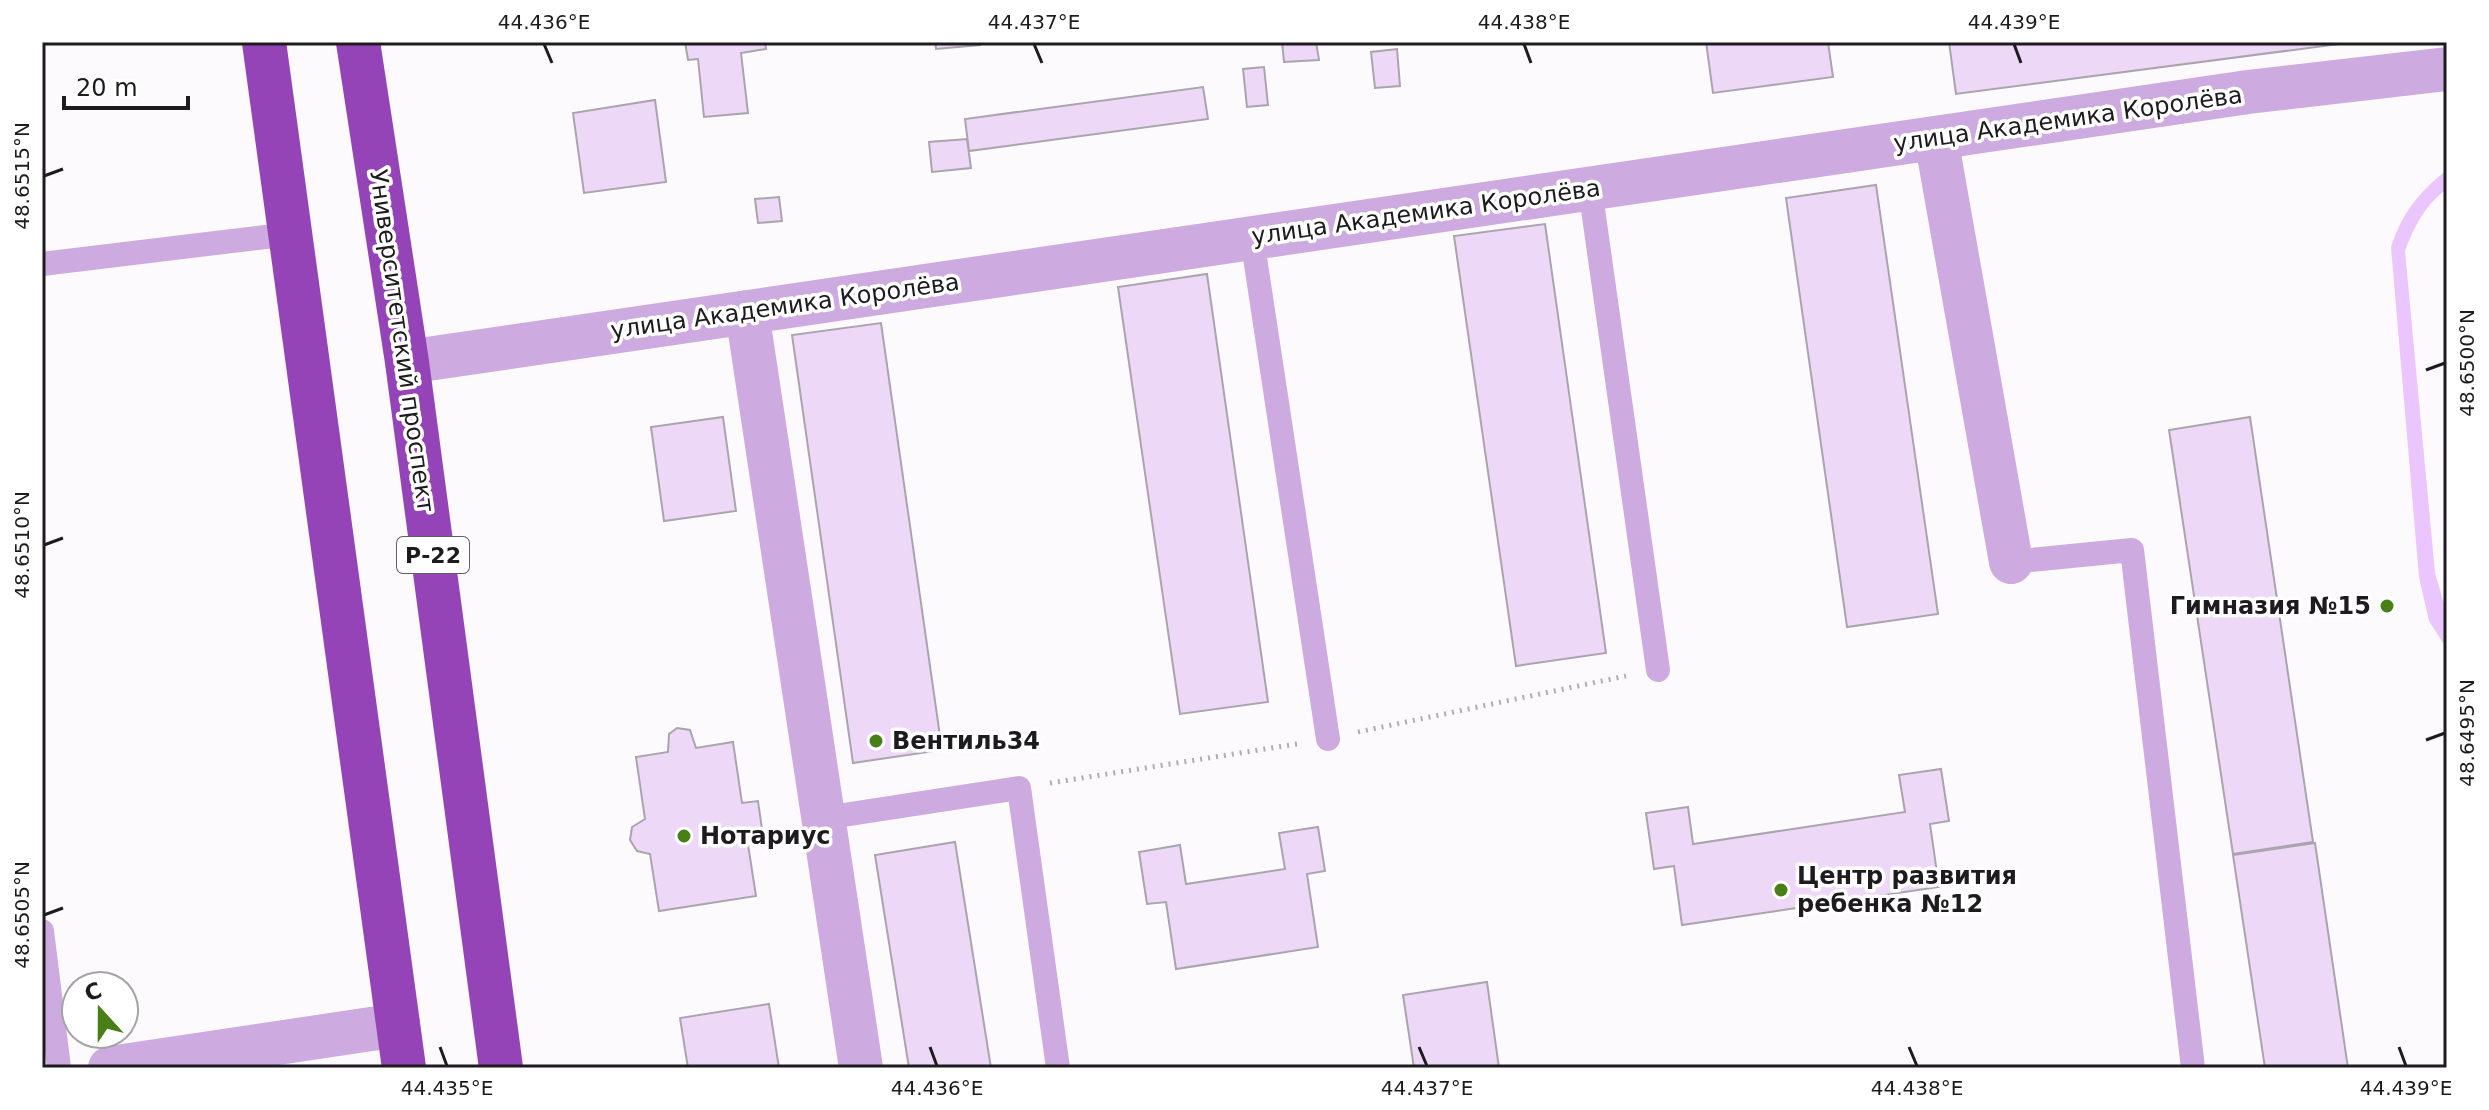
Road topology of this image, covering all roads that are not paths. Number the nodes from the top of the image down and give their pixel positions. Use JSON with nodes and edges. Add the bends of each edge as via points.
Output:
{"nodes":[{"id":1,"x":264,"y":42,"type":"edge"},
{"id":2,"x":358,"y":42,"type":"edge"},
{"id":3,"x":2447,"y":69,"type":"edge"},
{"id":4,"x":1936,"y":138,"type":"junction"},
{"id":5,"x":1590,"y":188,"type":"junction"},
{"id":6,"x":290,"y":234,"type":"junction"},
{"id":7,"x":1252,"y":238,"type":"junction"},
{"id":8,"x":42,"y":264,"type":"edge"},
{"id":9,"x":747,"y":312,"type":"junction"},
{"id":10,"x":407,"y":362,"type":"junction"},
{"id":11,"x":2011,"y":562,"type":"joint"},
{"id":12,"x":1658,"y":670,"type":"dead end"},
{"id":13,"x":1328,"y":739,"type":"dead end"},
{"id":14,"x":824,"y":818,"type":"junction"},
{"id":15,"x":42,"y":931,"type":"edge"},
{"id":16,"x":47,"y":1003,"type":"edge"},
{"id":17,"x":398,"y":1025,"type":"junction"},
{"id":18,"x":59,"y":1068,"type":"edge"},
{"id":19,"x":110,"y":1068,"type":"edge"},
{"id":20,"x":404,"y":1068,"type":"edge"},
{"id":21,"x":501,"y":1068,"type":"edge"},
{"id":22,"x":861,"y":1068,"type":"edge"},
{"id":23,"x":1058,"y":1068,"type":"edge"},
{"id":24,"x":2193,"y":1068,"type":"edge"}],
"edges":[{"from":1,"to":6,"type":"highway"},
{"from":2,"to":10,"type":"highway","name":"Университетский проспект","number":"Р-22"},
{"from":3,"to":4,"type":"street","name":"улица Академика Королёва"},
{"from":4,"to":5,"type":"street","name":"улица Академика Королёва"},
{"from":4,"to":11,"type":"street"},
{"from":5,"to":7,"type":"street","name":"улица Академика Королёва"},
{"from":5,"to":12,"type":"lane"},
{"from":6,"to":8,"type":"lane"},
{"from":6,"to":17,"type":"highway"},
{"from":7,"to":9,"type":"street","name":"улица Академика Королёва"},
{"from":7,"to":13,"type":"lane"},
{"from":9,"to":10,"type":"street","name":"улица Академика Королёва"},
{"from":9,"to":14,"type":"street"},
{"from":10,"to":21,"type":"highway","name":"Университетский проспект","number":"Р-22"},
{"from":11,"to":24,"type":"lane","via":[[2132,550]]},
{"from":14,"to":22,"type":"street"},
{"from":14,"to":23,"type":"lane","via":[[1019,788]]},
{"from":15,"to":16,"type":"lane"},
{"from":16,"to":18,"type":"lane"},
{"from":17,"to":19,"type":"street"},
{"from":17,"to":20,"type":"highway"}]}
